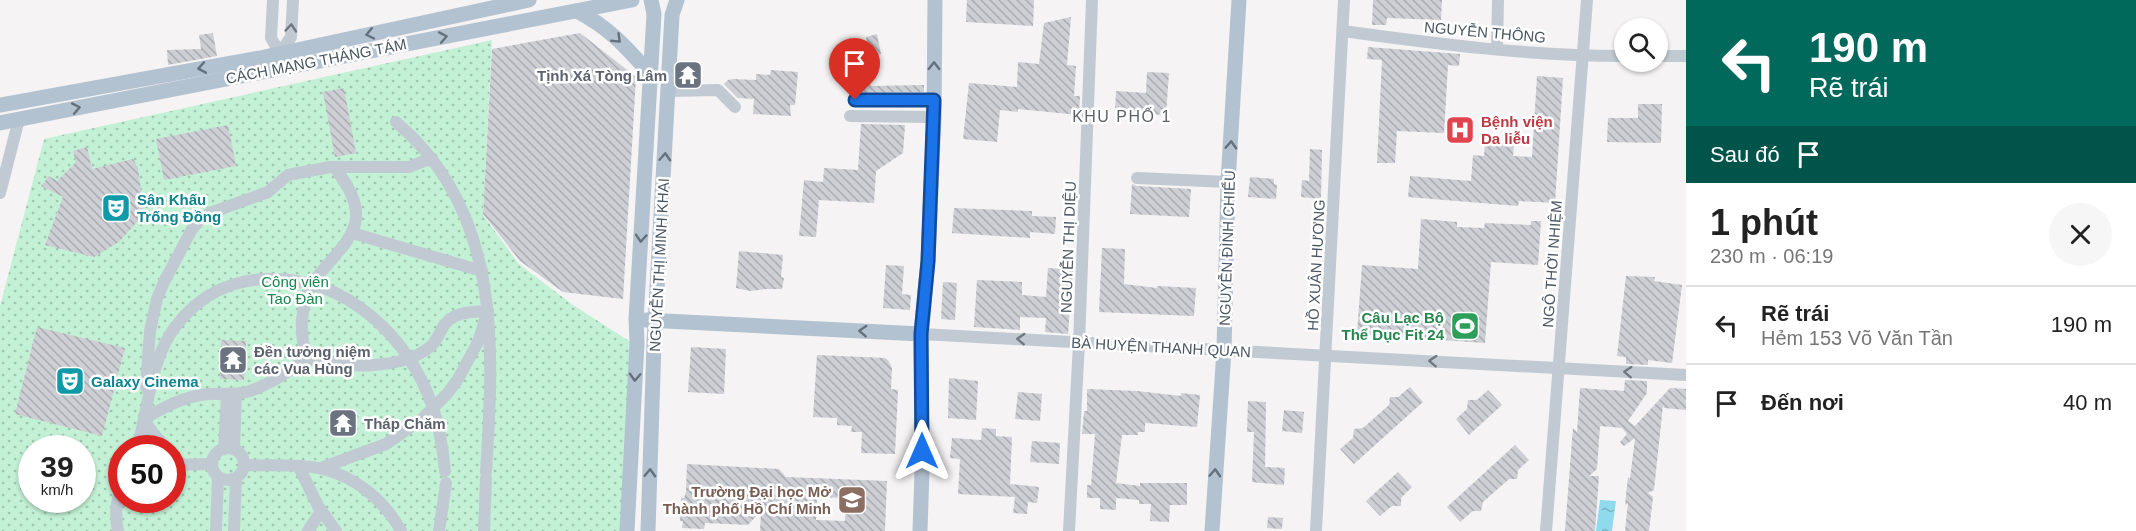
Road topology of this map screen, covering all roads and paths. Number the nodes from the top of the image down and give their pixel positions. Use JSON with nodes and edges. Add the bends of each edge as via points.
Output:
{"nodes":[{"id":1,"x":273,"y":0,"type":"edge"},
{"id":2,"x":293,"y":0,"type":"edge"},
{"id":3,"x":529,"y":0,"type":"edge"},
{"id":4,"x":632,"y":0,"type":"edge"},
{"id":5,"x":651,"y":0,"type":"edge"},
{"id":6,"x":677,"y":0,"type":"edge"},
{"id":7,"x":935,"y":0,"type":"edge"},
{"id":8,"x":1092,"y":0,"type":"edge"},
{"id":9,"x":1239,"y":0,"type":"edge"},
{"id":10,"x":1344,"y":0,"type":"edge"},
{"id":11,"x":1498,"y":0,"type":"edge"},
{"id":12,"x":1587,"y":0,"type":"edge"},
{"id":13,"x":489,"y":4,"type":"edge"},
{"id":14,"x":577,"y":11,"type":"junction"},
{"id":15,"x":1343,"y":31,"type":"junction"},
{"id":16,"x":1497,"y":49,"type":"junction"},
{"id":17,"x":1583,"y":56,"type":"junction"},
{"id":18,"x":1614,"y":56,"type":"edge"},
{"id":19,"x":1668,"y":56,"type":"edge"},
{"id":20,"x":1686,"y":56,"type":"edge"},
{"id":21,"x":281,"y":61,"type":"junction"},
{"id":22,"x":651,"y":75,"type":"junction"},
{"id":23,"x":668,"y":91,"type":"junction"},
{"id":24,"x":855,"y":100,"type":"dead end"},
{"id":25,"x":934,"y":100,"type":"junction"},
{"id":26,"x":0,"y":105,"type":"edge"},
{"id":27,"x":735,"y":108,"type":"dead end"},
{"id":28,"x":850,"y":116,"type":"dead end"},
{"id":29,"x":934,"y":117,"type":"junction"},
{"id":30,"x":19,"y":119,"type":"junction"},
{"id":31,"x":396,"y":122,"type":"dead end"},
{"id":32,"x":0,"y":123,"type":"edge"},
{"id":33,"x":432,"y":158,"type":"junction"},
{"id":34,"x":334,"y":167,"type":"junction"},
{"id":35,"x":1137,"y":178,"type":"dead end"},
{"id":36,"x":1228,"y":182,"type":"junction"},
{"id":37,"x":0,"y":193,"type":"edge"},
{"id":38,"x":352,"y":233,"type":"junction"},
{"id":39,"x":482,"y":271,"type":"junction"},
{"id":40,"x":312,"y":283,"type":"junction"},
{"id":41,"x":488,"y":311,"type":"junction"},
{"id":42,"x":636,"y":319,"type":"junction"},
{"id":43,"x":655,"y":320,"type":"junction"},
{"id":44,"x":921,"y":334,"type":"junction"},
{"id":45,"x":1079,"y":343,"type":"junction"},
{"id":46,"x":1224,"y":350,"type":"junction"},
{"id":47,"x":1326,"y":356,"type":"junction"},
{"id":48,"x":408,"y":357,"type":"junction"},
{"id":49,"x":307,"y":358,"type":"junction"},
{"id":50,"x":1559,"y":368,"type":"junction"},
{"id":51,"x":1686,"y":375,"type":"edge"},
{"id":52,"x":232,"y":394,"type":"junction"},
{"id":53,"x":433,"y":407,"type":"junction"},
{"id":54,"x":144,"y":419,"type":"junction"},
{"id":55,"x":140,"y":435,"type":"edge"},
{"id":56,"x":157,"y":435,"type":"edge"},
{"id":57,"x":229,"y":449,"type":"junction"},
{"id":58,"x":186,"y":464,"type":"edge"},
{"id":59,"x":212,"y":464,"type":"junction"},
{"id":60,"x":244,"y":465,"type":"junction"},
{"id":61,"x":299,"y":467,"type":"junction"},
{"id":62,"x":321,"y":468,"type":"junction"},
{"id":63,"x":218,"y":477,"type":"junction"},
{"id":64,"x":236,"y":478,"type":"junction"},
{"id":65,"x":321,"y":511,"type":"junction"},
{"id":66,"x":118,"y":513,"type":"edge"},
{"id":67,"x":117,"y":531,"type":"edge"},
{"id":68,"x":215,"y":531,"type":"edge"},
{"id":69,"x":234,"y":531,"type":"edge"},
{"id":70,"x":308,"y":531,"type":"edge"},
{"id":71,"x":336,"y":531,"type":"edge"},
{"id":72,"x":401,"y":531,"type":"edge"},
{"id":73,"x":439,"y":531,"type":"edge"},
{"id":74,"x":484,"y":531,"type":"edge"},
{"id":75,"x":627,"y":531,"type":"edge"},
{"id":76,"x":648,"y":531,"type":"edge"},
{"id":77,"x":920,"y":531,"type":"edge"},
{"id":78,"x":1070,"y":531,"type":"edge"},
{"id":79,"x":1212,"y":531,"type":"edge"},
{"id":80,"x":1316,"y":531,"type":"edge"},
{"id":81,"x":1546,"y":531,"type":"edge"}],
"edges":[{"from":1,"to":21,"type":"street","via":[[271,38]]},
{"from":21,"to":2,"type":"street","one_way":true,"via":[[291,37]]},
{"from":3,"to":13,"type":"main road","name":"CÁCH MẠNG THÁNG TÁM"},
{"from":4,"to":14,"type":"main road","name":"CÁCH MẠNG THÁNG TÁM"},
{"from":5,"to":22,"type":"main road","name":"NGUYỄN THỊ MINH KHAI"},
{"from":6,"to":23,"type":"main road","name":"NGUYỄN THỊ MINH KHAI","via":[[672,15]]},
{"from":25,"to":7,"type":"main road","one_way":true},
{"from":8,"to":45,"type":"street","name":"NGUYỄN THỊ DIỆU"},
{"from":36,"to":9,"type":"main road","name":"NGUYỄN ĐÌNH CHIỂU","one_way":true},
{"from":10,"to":15,"type":"street","name":"HỒ XUÂN HƯƠNG"},
{"from":11,"to":16,"type":"street"},
{"from":12,"to":17,"type":"street","name":"NGÔ THỜI NHIỆM"},
{"from":13,"to":21,"type":"main road","name":"CÁCH MẠNG THÁNG TÁM","one_way":true},
{"from":21,"to":14,"type":"main road","name":"CÁCH MẠNG THÁNG TÁM","one_way":true},
{"from":14,"to":22,"type":"main road","one_way":true,"via":[[614,35]]},
{"from":15,"to":16,"type":"street","name":"NGUYỄN THÔNG"},
{"from":15,"to":47,"type":"street","name":"HỒ XUÂN HƯƠNG"},
{"from":16,"to":17,"type":"street","name":"NGUYỄN THÔNG"},
{"from":17,"to":18,"type":"street","name":"NGUYỄN THÔNG"},
{"from":17,"to":50,"type":"street","name":"NGÔ THỜI NHIỆM"},
{"from":19,"to":20,"type":"street"},
{"from":21,"to":26,"type":"main road","name":"CÁCH MẠNG THÁNG TÁM","one_way":true},
{"from":30,"to":21,"type":"main road","name":"CÁCH MẠNG THÁNG TÁM","one_way":true},
{"from":22,"to":42,"type":"main road","name":"NGUYỄN THỊ MINH KHAI","one_way":true},
{"from":23,"to":27,"type":"street","via":[[718,90]]},
{"from":43,"to":23,"type":"main road","name":"NGUYỄN THỊ MINH KHAI","one_way":true},
{"from":24,"to":25,"type":"street"},
{"from":25,"to":29,"type":"main road"},
{"from":28,"to":29,"type":"street"},
{"from":29,"to":44,"type":"main road"},
{"from":30,"to":32,"type":"main road","name":"CÁCH MẠNG THÁNG TÁM"},
{"from":30,"to":37,"type":"street"},
{"from":31,"to":33,"type":"street"},
{"from":33,"to":34,"type":"street","via":[[409,167]]},
{"from":33,"to":39,"type":"street","via":[[465,217]]},
{"from":34,"to":38,"type":"street","via":[[357,205]]},
{"from":34,"to":54,"type":"street","via":[[288,175],[268,192],[210,213],[192,229],[164,282],[152,317]]},
{"from":35,"to":36,"type":"street"},
{"from":36,"to":46,"type":"main road","name":"NGUYỄN ĐÌNH CHIỂU"},
{"from":38,"to":39,"type":"street"},
{"from":38,"to":40,"type":"street"},
{"from":39,"to":41,"type":"street"},
{"from":40,"to":48,"type":"street","via":[[364,310],[388,331]]},
{"from":40,"to":49,"type":"street","via":[[301,324]]},
{"from":40,"to":54,"type":"street","via":[[278,278],[246,280],[203,299],[168,338],[153,378]]},
{"from":41,"to":48,"type":"street","via":[[454,316],[444,324],[430,347]]},
{"from":41,"to":53,"type":"street","via":[[462,372]]},
{"from":41,"to":74,"type":"street","via":[[492,377]]},
{"from":42,"to":43,"type":"main road","name":"BÀ HUYỆN THANH QUAN"},
{"from":42,"to":75,"type":"main road","name":"NGUYỄN THỊ MINH KHAI","one_way":true},
{"from":44,"to":43,"type":"main road","name":"BÀ HUYỆN THANH QUAN","one_way":true},
{"from":76,"to":43,"type":"main road","name":"NGUYỄN THỊ MINH KHAI","one_way":true},
{"from":45,"to":44,"type":"street","name":"BÀ HUYỆN THANH QUAN","one_way":true},
{"from":44,"to":77,"type":"main road"},
{"from":45,"to":46,"type":"street","name":"BÀ HUYỆN THANH QUAN"},
{"from":45,"to":78,"type":"street","name":"NGUYỄN THỊ DIỆU"},
{"from":46,"to":47,"type":"street","name":"BÀ HUYỆN THANH QUAN"},
{"from":79,"to":46,"type":"main road","name":"NGUYỄN ĐÌNH CHIỂU","one_way":true},
{"from":50,"to":47,"type":"street","name":"BÀ HUYỆN THANH QUAN","one_way":true},
{"from":47,"to":80,"type":"street","name":"HỒ XUÂN HƯƠNG"},
{"from":48,"to":49,"type":"street","via":[[363,366]]},
{"from":48,"to":53,"type":"street"},
{"from":49,"to":52,"type":"street","via":[[261,386]]},
{"from":51,"to":50,"type":"street","name":"BÀ HUYỆN THANH QUAN","one_way":true},
{"from":50,"to":81,"type":"street","name":"NGÔ THỜI NHIỆM"},
{"from":52,"to":54,"type":"street","via":[[188,398]]},
{"from":52,"to":57,"type":"street"},
{"from":53,"to":62,"type":"street","via":[[410,429],[386,444]]},
{"from":53,"to":73,"type":"street","via":[[446,477]]},
{"from":54,"to":55,"type":"street"},
{"from":54,"to":56,"type":"street"},
{"from":57,"to":59,"type":"street","via":[[215,454]]},
{"from":57,"to":60,"type":"street","via":[[241,455]]},
{"from":58,"to":59,"type":"street"},
{"from":59,"to":63,"type":"street"},
{"from":60,"to":61,"type":"street"},
{"from":60,"to":64,"type":"street"},
{"from":61,"to":62,"type":"street"},
{"from":61,"to":65,"type":"street"},
{"from":62,"to":72,"type":"street","via":[[372,495],[390,512]]},
{"from":63,"to":64,"type":"street"},
{"from":63,"to":68,"type":"street"},
{"from":64,"to":69,"type":"street"},
{"from":65,"to":70,"type":"street"},
{"from":65,"to":71,"type":"street"},
{"from":66,"to":67,"type":"street"}]}
